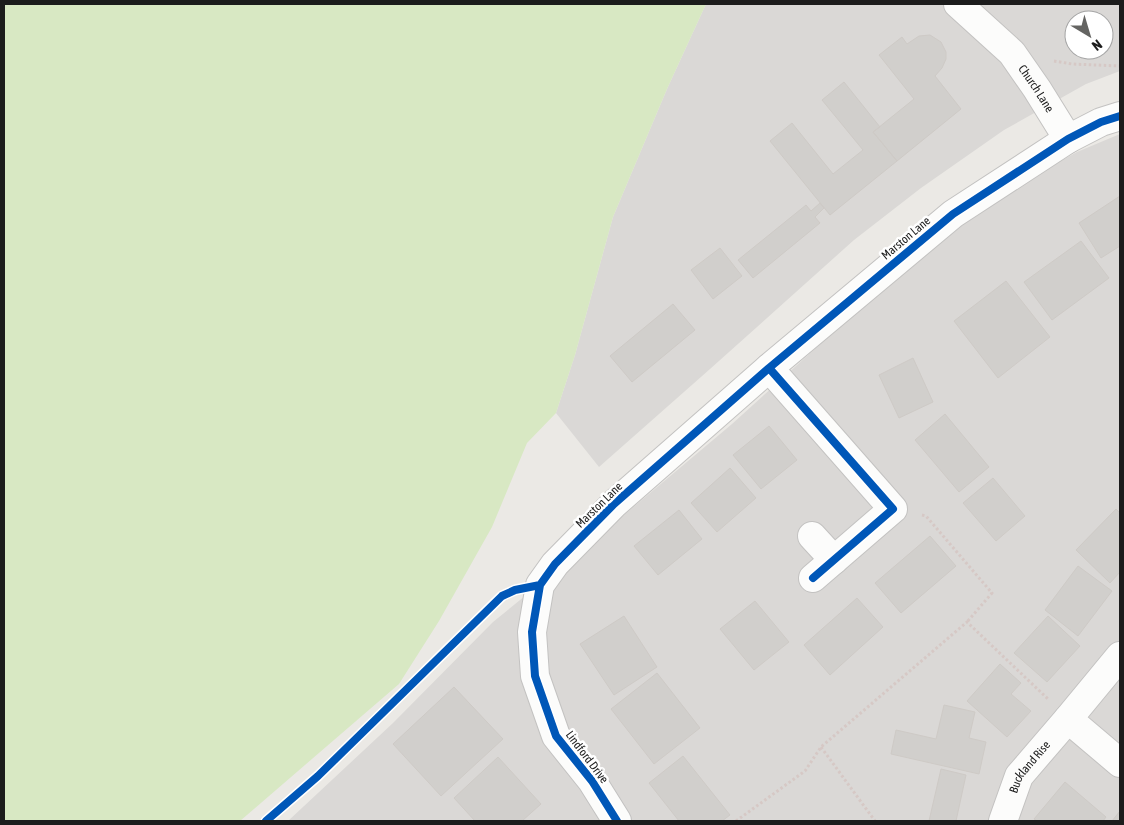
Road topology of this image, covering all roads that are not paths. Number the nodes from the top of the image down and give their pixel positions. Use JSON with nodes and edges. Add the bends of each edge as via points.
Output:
{"nodes":[{"id":1,"x":958,"y":4,"type":"edge"},
{"id":2,"x":1120,"y":116,"type":"edge"},
{"id":3,"x":1068,"y":139,"type":"junction"},
{"id":4,"x":769,"y":368,"type":"junction"},
{"id":5,"x":812,"y":536,"type":"dead end"},
{"id":6,"x":834,"y":560,"type":"junction"},
{"id":7,"x":813,"y":578,"type":"dead end"},
{"id":8,"x":540,"y":585,"type":"joint"},
{"id":9,"x":1120,"y":656,"type":"edge"},
{"id":10,"x":1068,"y":718,"type":"junction"},
{"id":11,"x":1120,"y":763,"type":"edge"},
{"id":12,"x":617,"y":821,"type":"edge"},
{"id":13,"x":1003,"y":821,"type":"edge"}],
"edges":[{"from":1,"to":3,"type":"street","name":"Church Lane","via":[[1012,53]]},
{"from":2,"to":3,"type":"street"},
{"from":3,"to":4,"type":"street","name":"Marston Lane","via":[[953,214]]},
{"from":4,"to":6,"type":"street","via":[[893,509]]},
{"from":4,"to":8,"type":"street","name":"Marston Lane","via":[[614,504],[555,564]]},
{"from":5,"to":6,"type":"street"},
{"from":6,"to":7,"type":"street"},
{"from":8,"to":12,"type":"street","name":"Lindford Drive","via":[[532,632],[535,676],[556,736],[592,781]]},
{"from":9,"to":10,"type":"street","name":"Buckland Rise"},
{"from":10,"to":11,"type":"street"},
{"from":10,"to":13,"type":"street","name":"Buckland Rise","via":[[1019,776]]}]}
